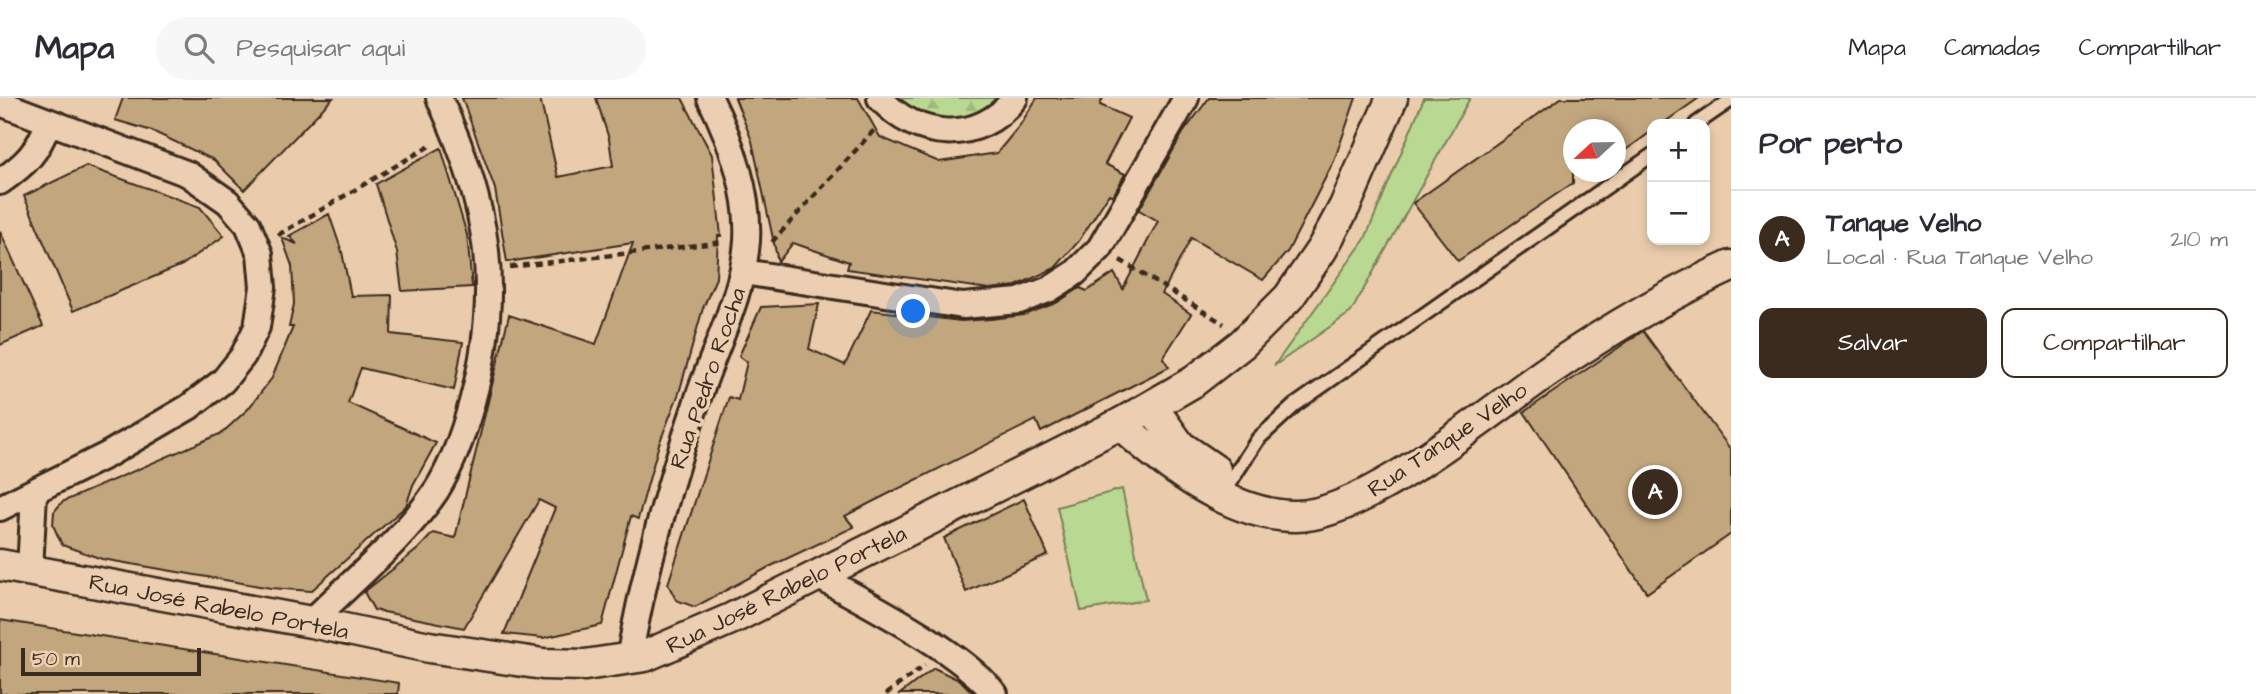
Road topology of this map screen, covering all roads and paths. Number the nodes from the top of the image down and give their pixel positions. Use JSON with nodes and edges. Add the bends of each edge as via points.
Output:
{"nodes":[{"id":1,"x":439,"y":98,"type":"edge"},
{"id":2,"x":710,"y":98,"type":"edge"},
{"id":3,"x":880,"y":98,"type":"edge"},
{"id":4,"x":1015,"y":98,"type":"edge"},
{"id":5,"x":1186,"y":98,"type":"edge"},
{"id":6,"x":1392,"y":98,"type":"edge"},
{"id":7,"x":1731,"y":100,"type":"edge"},
{"id":8,"x":0,"y":103,"type":"edge"},
{"id":9,"x":1703,"y":119,"type":"edge"},
{"id":10,"x":49,"y":122,"type":"junction"},
{"id":11,"x":876,"y":128,"type":"dead end"},
{"id":12,"x":438,"y":141,"type":"dead end"},
{"id":13,"x":1647,"y":159,"type":"edge"},
{"id":14,"x":0,"y":182,"type":"edge"},
{"id":15,"x":274,"y":237,"type":"dead end"},
{"id":16,"x":724,"y":242,"type":"dead end"},
{"id":17,"x":1731,"y":246,"type":"edge"},
{"id":18,"x":764,"y":250,"type":"dead end"},
{"id":19,"x":1118,"y":259,"type":"dead end"},
{"id":20,"x":1731,"y":266,"type":"edge"},
{"id":21,"x":505,"y":267,"type":"dead end"},
{"id":22,"x":743,"y":272,"type":"junction"},
{"id":23,"x":1224,"y":324,"type":"dead end"},
{"id":24,"x":1152,"y":407,"type":"junction"},
{"id":25,"x":1120,"y":424,"type":"junction"},
{"id":26,"x":1226,"y":488,"type":"junction"},
{"id":27,"x":34,"y":494,"type":"junction"},
{"id":28,"x":0,"y":508,"type":"edge"},
{"id":29,"x":0,"y":565,"type":"edge"},
{"id":30,"x":30,"y":570,"type":"junction"},
{"id":31,"x":816,"y":575,"type":"junction"},
{"id":32,"x":311,"y":622,"type":"junction"},
{"id":33,"x":943,"y":651,"type":"junction"},
{"id":34,"x":629,"y":660,"type":"junction"},
{"id":35,"x":886,"y":694,"type":"edge"},
{"id":36,"x":995,"y":694,"type":"edge"}],
"edges":[{"from":1,"to":32,"type":"street","via":[[462,150],[488,252],[489,314],[480,373],[463,435],[436,490],[409,525]]},
{"from":2,"to":22,"type":"street","name":"Rua Pedro Rocha","via":[[738,169],[747,239]]},
{"from":3,"to":4,"type":"street","via":[[909,124],[933,132],[960,132],[988,121]]},
{"from":5,"to":22,"type":"street","via":[[1100,248],[1050,289],[1019,301],[963,306]]},
{"from":6,"to":24,"type":"street","name":"Rua José Rabelo Portela","via":[[1345,206],[1289,297],[1242,344],[1193,383]]},
{"from":7,"to":9,"type":"lane"},
{"from":8,"to":10,"type":"street"},
{"from":10,"to":14,"type":"street","via":[[38,150]]},
{"from":10,"to":27,"type":"street","via":[[188,174],[228,202],[248,225],[256,244],[263,287],[257,327],[243,356],[223,381],[189,407]]},
{"from":11,"to":18,"type":"path"},
{"from":12,"to":15,"type":"path"},
{"from":13,"to":26,"type":"lane","via":[[1295,405],[1258,439]]},
{"from":16,"to":21,"type":"path"},
{"from":17,"to":26,"type":"street","name":"Rua Tanque Velho","via":[[1634,295],[1554,345],[1350,485],[1321,495],[1295,497]]},
{"from":19,"to":23,"type":"path"},
{"from":20,"to":26,"type":"street","name":"Rua Tanque Velho","via":[[1553,368],[1386,484],[1357,499],[1327,511],[1296,516],[1263,511]]},
{"from":22,"to":34,"type":"street","name":"Rua Pedro Rocha","via":[[653,541]]},
{"from":24,"to":25,"type":"street","name":"Rua José Rabelo Portela"},
{"from":24,"to":26,"type":"street","name":"Rua Tanque Velho","via":[[1180,446]]},
{"from":25,"to":26,"type":"street","name":"Rua Tanque Velho","via":[[1163,459]]},
{"from":25,"to":31,"type":"street","name":"Rua José Rabelo Portela"},
{"from":27,"to":28,"type":"street"},
{"from":27,"to":30,"type":"street"},
{"from":29,"to":30,"type":"street","name":"Rua José Rabelo Portela"},
{"from":30,"to":32,"type":"street","name":"Rua José Rabelo Portela"},
{"from":31,"to":33,"type":"street"},
{"from":31,"to":34,"type":"street","name":"Rua José Rabelo Portela","via":[[689,639]]},
{"from":32,"to":34,"type":"street","name":"Rua José Rabelo Portela","via":[[429,647],[543,664]]},
{"from":33,"to":35,"type":"path"},
{"from":33,"to":36,"type":"street"}]}
